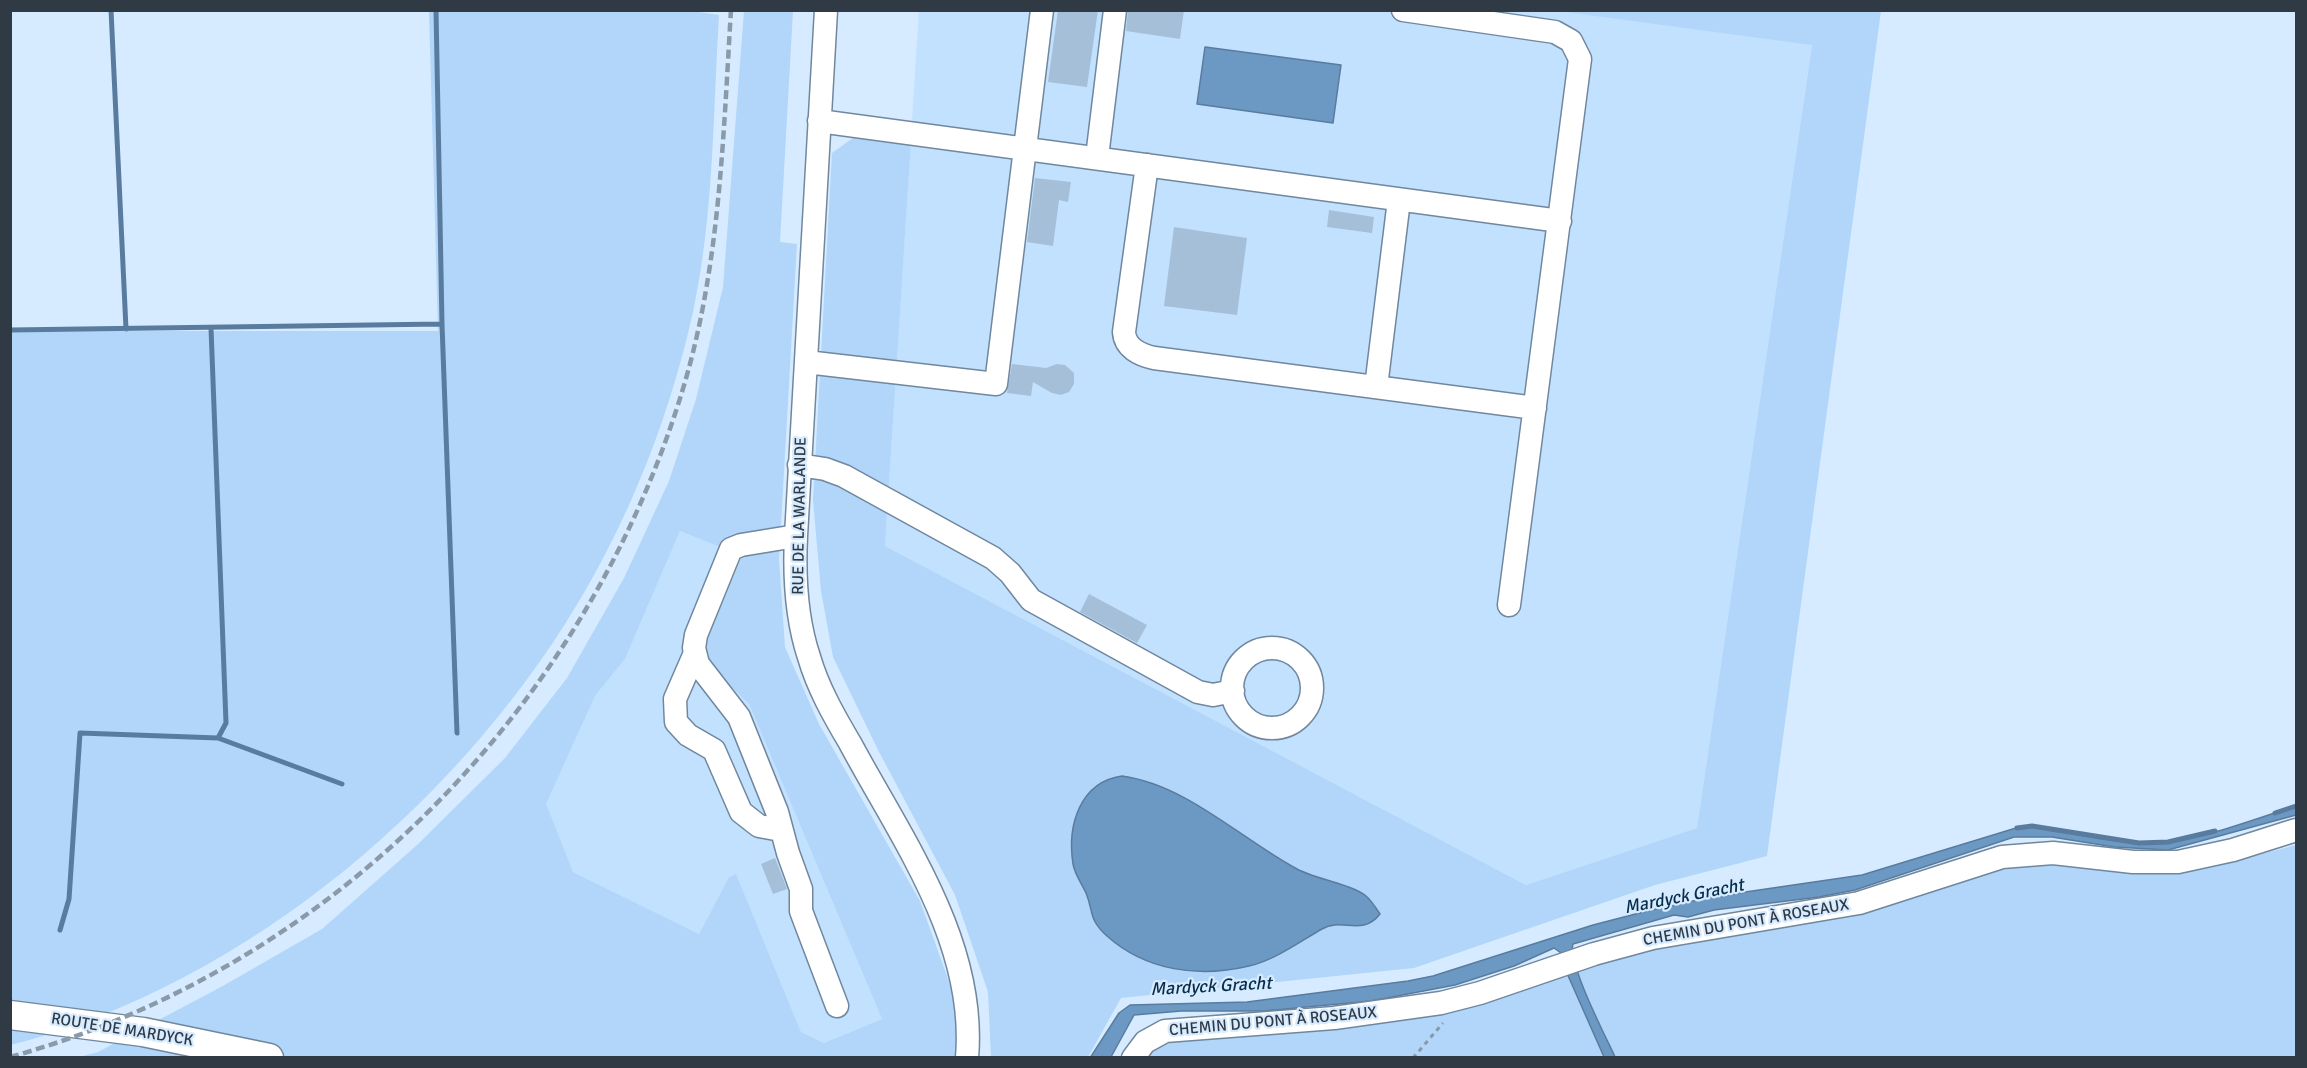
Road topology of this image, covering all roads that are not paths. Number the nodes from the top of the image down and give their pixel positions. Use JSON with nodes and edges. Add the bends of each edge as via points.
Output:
{"nodes":[{"id":1,"x":826,"y":10,"type":"edge"},
{"id":2,"x":1042,"y":10,"type":"edge"},
{"id":3,"x":1115,"y":10,"type":"edge"},
{"id":4,"x":1403,"y":10,"type":"edge"},
{"id":5,"x":819,"y":121,"type":"junction"},
{"id":6,"x":1025,"y":148,"type":"junction"},
{"id":7,"x":1097,"y":158,"type":"junction"},
{"id":8,"x":1147,"y":165,"type":"junction"},
{"id":9,"x":1399,"y":200,"type":"junction"},
{"id":10,"x":1560,"y":221,"type":"junction"},
{"id":11,"x":806,"y":362,"type":"junction"},
{"id":12,"x":1376,"y":387,"type":"junction"},
{"id":13,"x":1535,"y":408,"type":"junction"},
{"id":14,"x":799,"y":465,"type":"junction"},
{"id":15,"x":796,"y":536,"type":"junction"},
{"id":16,"x":1509,"y":605,"type":"dead end"},
{"id":17,"x":695,"y":653,"type":"junction"},
{"id":18,"x":1233,"y":691,"type":"dead end"},
{"id":19,"x":781,"y":830,"type":"junction"},
{"id":20,"x":2296,"y":830,"type":"edge"},
{"id":21,"x":837,"y":1006,"type":"dead end"},
{"id":22,"x":10,"y":1015,"type":"edge"},
{"id":23,"x":269,"y":1058,"type":"edge"},
{"id":24,"x":967,"y":1058,"type":"edge"},
{"id":25,"x":1133,"y":1058,"type":"edge"}],
"edges":[{"from":1,"to":5,"type":"street","name":"RUE DE LA WARLANDE"},
{"from":2,"to":6,"type":"street"},
{"from":3,"to":7,"type":"street"},
{"from":4,"to":10,"type":"street","via":[[1546,30],[1564,36],[1576,47],[1580,66]]},
{"from":5,"to":6,"type":"street"},
{"from":5,"to":11,"type":"street","name":"RUE DE LA WARLANDE"},
{"from":6,"to":7,"type":"street"},
{"from":6,"to":11,"type":"street","via":[[996,384]]},
{"from":7,"to":8,"type":"street"},
{"from":8,"to":9,"type":"street"},
{"from":8,"to":12,"type":"street","via":[[1124,332],[1131,348],[1154,358]]},
{"from":9,"to":10,"type":"street"},
{"from":9,"to":12,"type":"street"},
{"from":10,"to":13,"type":"street"},
{"from":11,"to":14,"type":"street","name":"RUE DE LA WARLANDE"},
{"from":12,"to":13,"type":"street"},
{"from":13,"to":16,"type":"street"},
{"from":14,"to":15,"type":"street","name":"RUE DE LA WARLANDE"},
{"from":14,"to":18,"type":"street","via":[[844,476],[993,558],[1031,600],[1198,692],[1213,695]]},
{"from":15,"to":17,"type":"street","via":[[741,545],[728,553],[696,635]]},
{"from":15,"to":24,"type":"street","name":"RUE DE LA WARLANDE","via":[[798,603],[809,657],[827,702],[950,935],[962,982]]},
{"from":17,"to":19,"type":"street","via":[[705,676],[741,723]]},
{"from":17,"to":19,"type":"street","via":[[675,699],[676,722],[714,750],[741,812],[759,826]]},
{"from":19,"to":21,"type":"street","via":[[801,890],[801,910]]},
{"from":20,"to":25,"type":"street","name":"CHEMIN DU PONT À ROSEAUX","via":[[2178,862],[2133,862],[2053,853],[2002,857],[1859,903],[1686,931],[1569,962],[1466,997],[1379,1013],[1174,1029],[1151,1037]]},
{"from":22,"to":23,"type":"main road","name":"ROUTE DE MARDYCK","via":[[142,1032]]}]}
